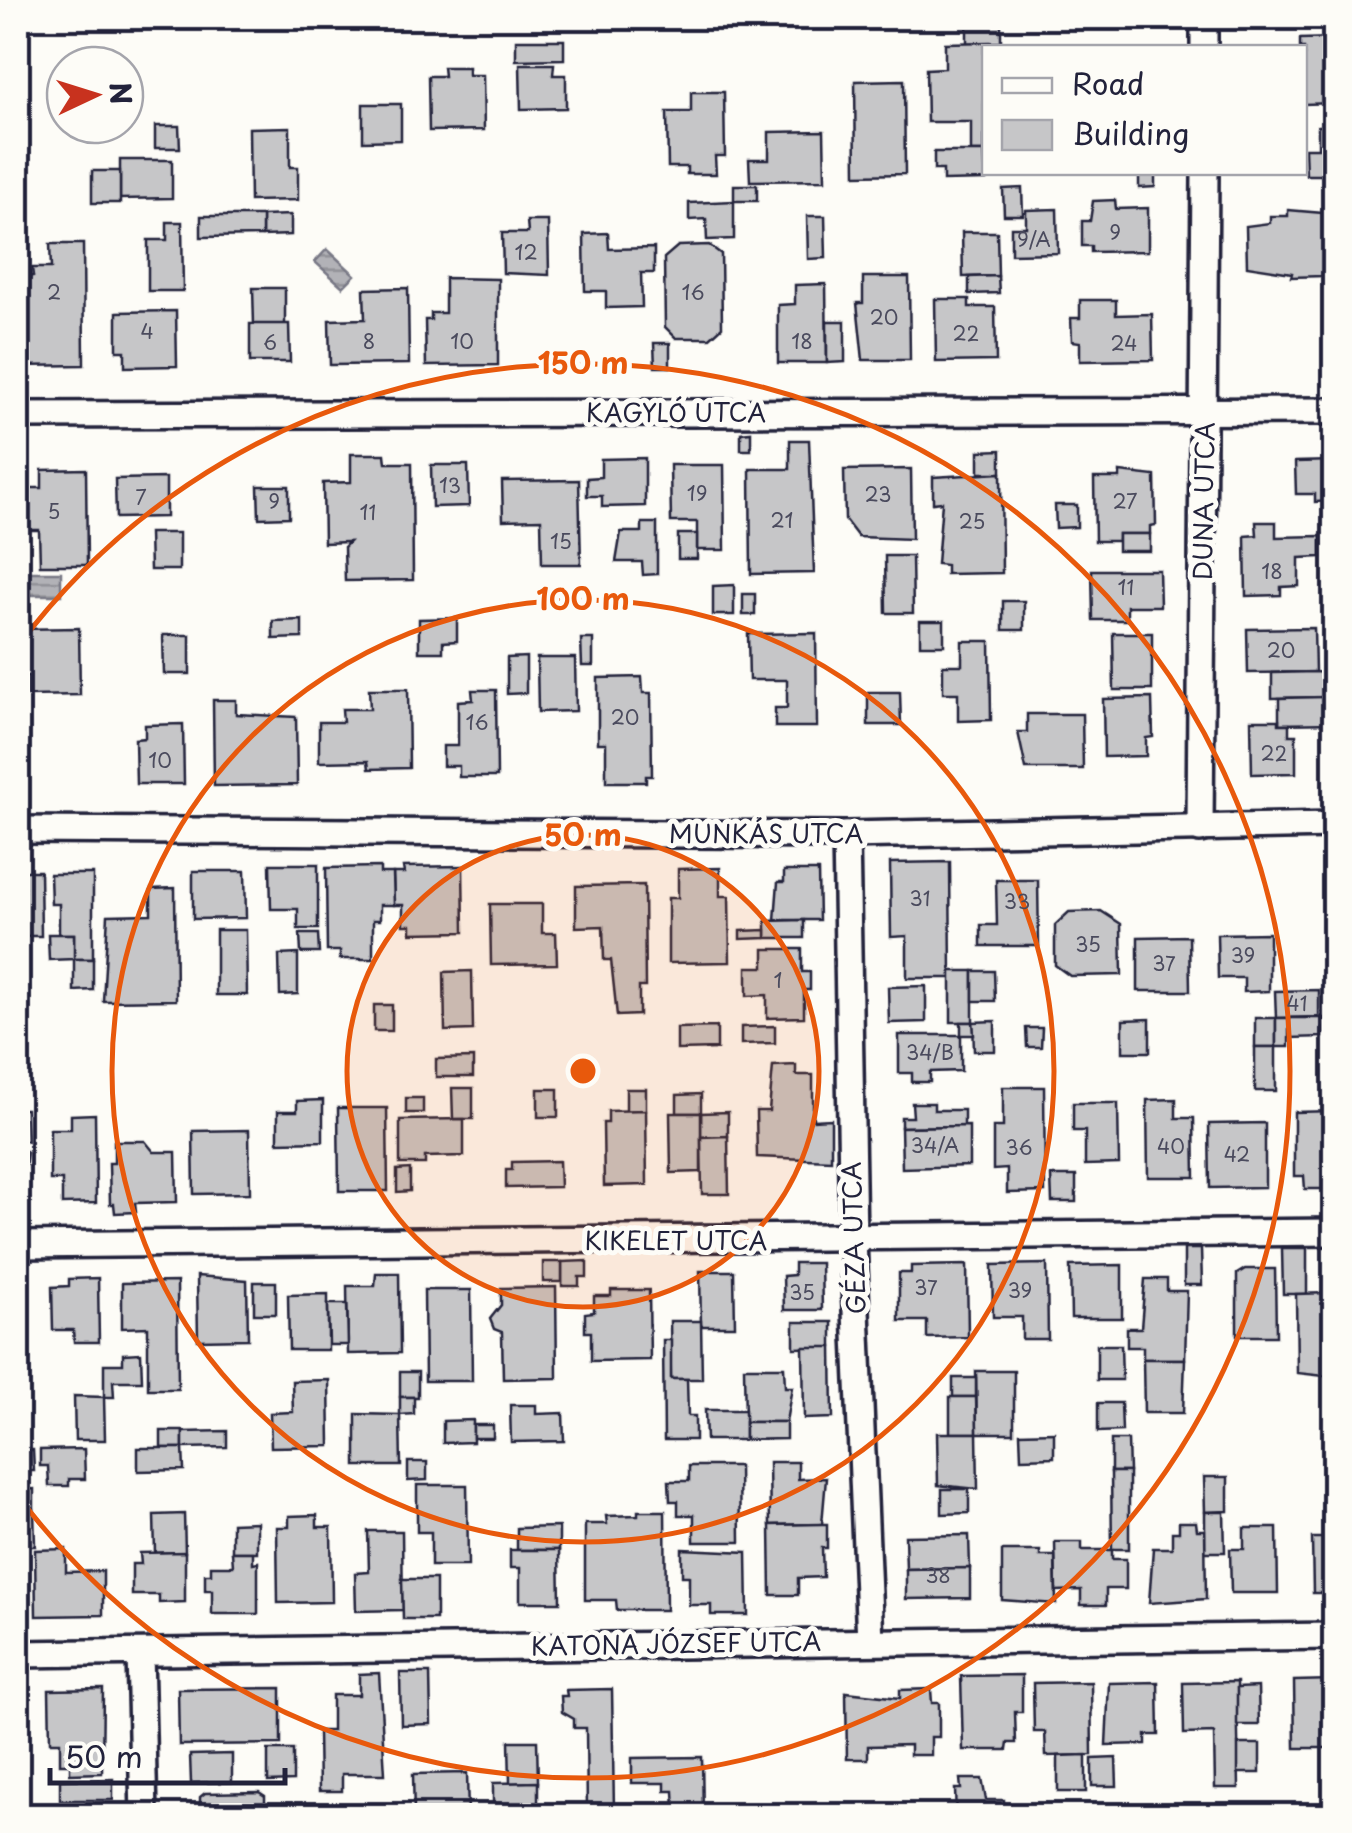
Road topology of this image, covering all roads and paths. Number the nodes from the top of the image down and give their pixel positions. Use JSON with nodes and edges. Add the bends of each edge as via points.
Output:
{"nodes":[{"id":1,"x":1204,"y":18,"type":"edge"},
{"id":2,"x":1204,"y":45,"type":"edge"},
{"id":3,"x":1204,"y":175,"type":"edge"},
{"id":4,"x":1334,"y":411,"type":"edge"},
{"id":5,"x":1205,"y":412,"type":"junction"},
{"id":6,"x":18,"y":414,"type":"edge"},
{"id":7,"x":1334,"y":826,"type":"edge"},
{"id":8,"x":1200,"y":828,"type":"junction"},
{"id":9,"x":18,"y":830,"type":"edge"},
{"id":10,"x":846,"y":835,"type":"junction"},
{"id":11,"x":1334,"y":1232,"type":"edge"},
{"id":12,"x":852,"y":1240,"type":"junction"},
{"id":13,"x":18,"y":1246,"type":"edge"},
{"id":14,"x":1334,"y":1636,"type":"edge"},
{"id":15,"x":870,"y":1641,"type":"junction"},
{"id":16,"x":140,"y":1653,"type":"junction"},
{"id":17,"x":18,"y":1654,"type":"edge"},
{"id":18,"x":144,"y":1816,"type":"edge"}],
"edges":[{"from":1,"to":2,"type":"street"},
{"from":3,"to":5,"type":"street","name":"DUNA UTCA"},
{"from":4,"to":5,"type":"street","name":"KAGYLÓ UTCA"},
{"from":5,"to":6,"type":"street","name":"KAGYLÓ UTCA"},
{"from":5,"to":8,"type":"street","name":"DUNA UTCA"},
{"from":7,"to":8,"type":"street","name":"MUNKÁS UTCA"},
{"from":8,"to":10,"type":"street","name":"MUNKÁS UTCA"},
{"from":9,"to":10,"type":"street","name":"MUNKÁS UTCA"},
{"from":10,"to":12,"type":"street","name":"GÉZA UTCA"},
{"from":11,"to":12,"type":"street","name":"KIKELET UTCA"},
{"from":12,"to":13,"type":"street","name":"KIKELET UTCA"},
{"from":12,"to":15,"type":"street","name":"GÉZA UTCA"},
{"from":14,"to":15,"type":"street","name":"KATONA JÓZSEF UTCA"},
{"from":15,"to":16,"type":"street","name":"KATONA JÓZSEF UTCA"},
{"from":16,"to":17,"type":"street","name":"KATONA JÓZSEF UTCA"},
{"from":16,"to":18,"type":"street"}]}
